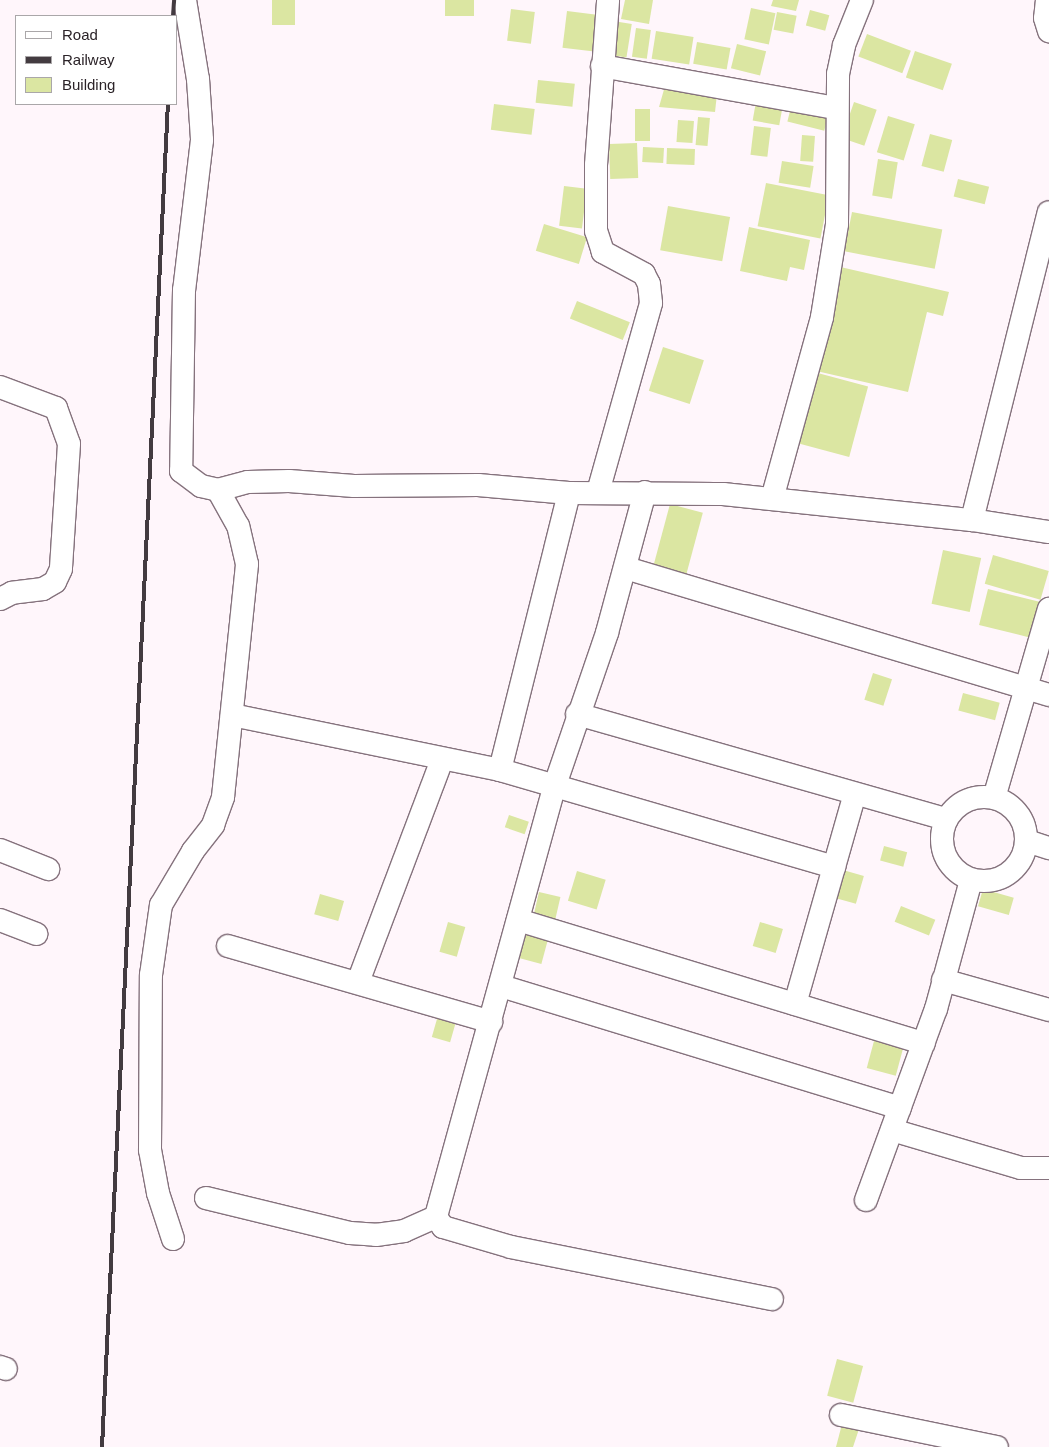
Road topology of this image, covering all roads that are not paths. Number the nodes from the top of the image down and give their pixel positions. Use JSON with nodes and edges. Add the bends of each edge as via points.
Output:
{"nodes":[{"id":1,"x":185,"y":0,"type":"edge"},
{"id":2,"x":608,"y":0,"type":"edge"},
{"id":3,"x":862,"y":0,"type":"edge"},
{"id":4,"x":1047,"y":0,"type":"edge"},
{"id":5,"x":1049,"y":31,"type":"edge"},
{"id":6,"x":602,"y":66,"type":"junction"},
{"id":7,"x":836,"y":108,"type":"junction"},
{"id":8,"x":1049,"y":212,"type":"edge"},
{"id":9,"x":0,"y":387,"type":"edge"},
{"id":10,"x":218,"y":490,"type":"junction"},
{"id":11,"x":598,"y":492,"type":"junction"},
{"id":12,"x":645,"y":492,"type":"junction"},
{"id":13,"x":569,"y":493,"type":"junction"},
{"id":14,"x":772,"y":499,"type":"junction"},
{"id":15,"x":972,"y":520,"type":"junction"},
{"id":16,"x":1049,"y":532,"type":"edge"},
{"id":17,"x":626,"y":568,"type":"junction"},
{"id":18,"x":0,"y":599,"type":"edge"},
{"id":19,"x":1048,"y":615,"type":"edge"},
{"id":20,"x":1024,"y":688,"type":"junction"},
{"id":21,"x":1049,"y":695,"type":"edge"},
{"id":22,"x":578,"y":714,"type":"junction"},
{"id":23,"x":232,"y":715,"type":"junction"},
{"id":24,"x":442,"y":760,"type":"junction"},
{"id":25,"x":500,"y":770,"type":"junction"},
{"id":26,"x":554,"y":788,"type":"junction"},
{"id":27,"x":855,"y":794,"type":"junction"},
{"id":28,"x":994,"y":798,"type":"junction"},
{"id":29,"x":946,"y":819,"type":"junction"},
{"id":30,"x":1026,"y":841,"type":"junction"},
{"id":31,"x":1049,"y":848,"type":"edge"},
{"id":32,"x":0,"y":850,"type":"edge"},
{"id":33,"x":834,"y":868,"type":"junction"},
{"id":34,"x":48,"y":869,"type":"dead end"},
{"id":35,"x":971,"y":880,"type":"junction"},
{"id":36,"x":0,"y":920,"type":"edge"},
{"id":37,"x":518,"y":920,"type":"junction"},
{"id":38,"x":36,"y":934,"type":"dead end"},
{"id":39,"x":228,"y":946,"type":"dead end"},
{"id":40,"x":943,"y":980,"type":"junction"},
{"id":41,"x":358,"y":982,"type":"junction"},
{"id":42,"x":501,"y":986,"type":"junction"},
{"id":43,"x":795,"y":1004,"type":"junction"},
{"id":44,"x":1049,"y":1010,"type":"edge"},
{"id":45,"x":491,"y":1022,"type":"junction"},
{"id":46,"x":924,"y":1043,"type":"junction"},
{"id":47,"x":900,"y":1108,"type":"junction"},
{"id":48,"x":892,"y":1130,"type":"junction"},
{"id":49,"x":1049,"y":1168,"type":"edge"},
{"id":50,"x":206,"y":1198,"type":"dead end"},
{"id":51,"x":866,"y":1200,"type":"dead end"},
{"id":52,"x":436,"y":1217,"type":"junction"},
{"id":53,"x":173,"y":1239,"type":"dead end"},
{"id":54,"x":772,"y":1299,"type":"dead end"},
{"id":55,"x":841,"y":1416,"type":"dead end"},
{"id":56,"x":997,"y":1447,"type":"edge"}],
"edges":[{"from":1,"to":10,"type":"street","via":[[198,79],[202,140],[185,282],[181,471],[201,486]]},
{"from":2,"to":6,"type":"street"},
{"from":3,"to":7,"type":"street","via":[[844,45]]},
{"from":4,"to":5,"type":"street","via":[[1045,18]]},
{"from":6,"to":7,"type":"street"},
{"from":6,"to":11,"type":"street","via":[[596,231],[603,252],[644,274],[649,284],[650,303]]},
{"from":7,"to":14,"type":"street","via":[[837,224],[831,272],[810,364]]},
{"from":8,"to":15,"type":"street"},
{"from":9,"to":18,"type":"street","via":[[56,408],[69,444],[61,569],[55,582],[43,589],[12,593]]},
{"from":10,"to":13,"type":"street","via":[[248,482],[289,481],[354,486],[478,485]]},
{"from":10,"to":23,"type":"street","via":[[238,526],[247,564]]},
{"from":11,"to":12,"type":"street"},
{"from":11,"to":13,"type":"street"},
{"from":12,"to":14,"type":"street"},
{"from":12,"to":17,"type":"street"},
{"from":13,"to":25,"type":"street"},
{"from":14,"to":15,"type":"street"},
{"from":15,"to":16,"type":"street"},
{"from":17,"to":20,"type":"street"},
{"from":17,"to":22,"type":"street","via":[[608,633]]},
{"from":19,"to":20,"type":"street"},
{"from":20,"to":21,"type":"street"},
{"from":20,"to":28,"type":"street"},
{"from":22,"to":26,"type":"street"},
{"from":22,"to":27,"type":"street"},
{"from":23,"to":24,"type":"street"},
{"from":23,"to":53,"type":"street","via":[[218,814],[161,905],[153,943],[150,1150],[158,1193]]},
{"from":24,"to":25,"type":"street"},
{"from":24,"to":41,"type":"street"},
{"from":25,"to":26,"type":"street"},
{"from":26,"to":33,"type":"street"},
{"from":26,"to":37,"type":"street"},
{"from":27,"to":29,"type":"street"},
{"from":27,"to":33,"type":"street"},
{"from":28,"to":29,"type":"street","via":[[966,801]]},
{"from":28,"to":30,"type":"street","via":[[1008,804],[1018,814]]},
{"from":29,"to":35,"type":"street","via":[[941,832],[946,859],[954,870]]},
{"from":30,"to":31,"type":"street"},
{"from":30,"to":35,"type":"street","via":[[1020,861],[1005,876],[992,881]]},
{"from":32,"to":34,"type":"street"},
{"from":33,"to":43,"type":"street"},
{"from":35,"to":40,"type":"street"},
{"from":36,"to":38,"type":"street"},
{"from":37,"to":42,"type":"street"},
{"from":37,"to":43,"type":"street"},
{"from":39,"to":41,"type":"street"},
{"from":40,"to":44,"type":"street"},
{"from":40,"to":46,"type":"street"},
{"from":41,"to":45,"type":"street"},
{"from":42,"to":45,"type":"street"},
{"from":42,"to":47,"type":"street"},
{"from":43,"to":46,"type":"street"},
{"from":45,"to":52,"type":"street"},
{"from":46,"to":47,"type":"street"},
{"from":47,"to":48,"type":"street"},
{"from":48,"to":49,"type":"street","via":[[1021,1168]]},
{"from":48,"to":51,"type":"street"},
{"from":50,"to":52,"type":"street","via":[[350,1233],[404,1231]]},
{"from":52,"to":54,"type":"street","via":[[443,1227],[512,1247]]},
{"from":55,"to":56,"type":"street"}]}
